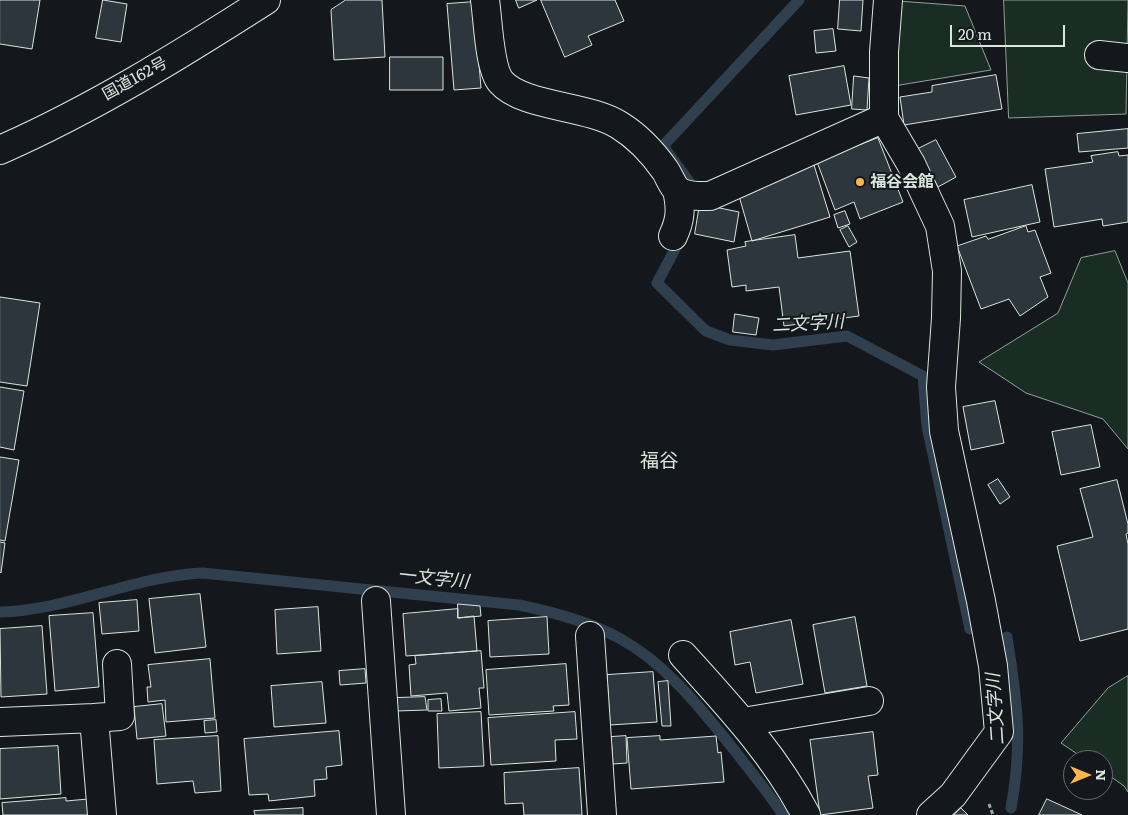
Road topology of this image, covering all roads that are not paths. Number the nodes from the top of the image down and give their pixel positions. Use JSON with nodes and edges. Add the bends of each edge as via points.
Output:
{"nodes":[{"id":1,"x":266,"y":0,"type":"edge"},
{"id":2,"x":485,"y":0,"type":"edge"},
{"id":3,"x":888,"y":0,"type":"edge"},
{"id":4,"x":1100,"y":55,"type":"dead end"},
{"id":5,"x":1128,"y":58,"type":"edge"},
{"id":6,"x":884,"y":118,"type":"junction"},
{"id":7,"x":0,"y":150,"type":"edge"},
{"id":8,"x":677,"y":190,"type":"junction"},
{"id":9,"x":673,"y":236,"type":"dead end"},
{"id":10,"x":376,"y":601,"type":"dead end"},
{"id":11,"x":590,"y":636,"type":"dead end"},
{"id":12,"x":683,"y":655,"type":"dead end"},
{"id":13,"x":117,"y":664,"type":"dead end"},
{"id":14,"x":870,"y":702,"type":"dead end"},
{"id":15,"x":94,"y":718,"type":"junction"},
{"id":16,"x":0,"y":722,"type":"edge"},
{"id":17,"x":743,"y":722,"type":"junction"},
{"id":18,"x":102,"y":815,"type":"edge"},
{"id":19,"x":391,"y":815,"type":"edge"},
{"id":20,"x":602,"y":815,"type":"edge"},
{"id":21,"x":806,"y":815,"type":"edge"},
{"id":22,"x":931,"y":815,"type":"edge"}],
"edges":[{"from":1,"to":7,"type":"main road","name":"国道162号","via":[[128,84]]},
{"from":2,"to":8,"type":"main road","via":[[494,64],[500,81],[516,94],[591,112],[618,124],[643,144]]},
{"from":3,"to":6,"type":"main road"},
{"from":4,"to":5,"type":"main road"},
{"from":6,"to":8,"type":"main road","via":[[710,196],[694,197]]},
{"from":6,"to":22,"type":"main road","via":[[911,164],[940,226],[947,271],[941,387],[944,431],[993,666],[999,732],[953,796]]},
{"from":8,"to":9,"type":"main road","via":[[682,210]]},
{"from":10,"to":19,"type":"main road"},
{"from":11,"to":20,"type":"main road"},
{"from":12,"to":17,"type":"main road"},
{"from":13,"to":15,"type":"main road","via":[[120,716]]},
{"from":14,"to":17,"type":"main road"},
{"from":15,"to":16,"type":"main road"},
{"from":15,"to":18,"type":"main road"},
{"from":17,"to":21,"type":"main road","via":[[796,794]]}]}
